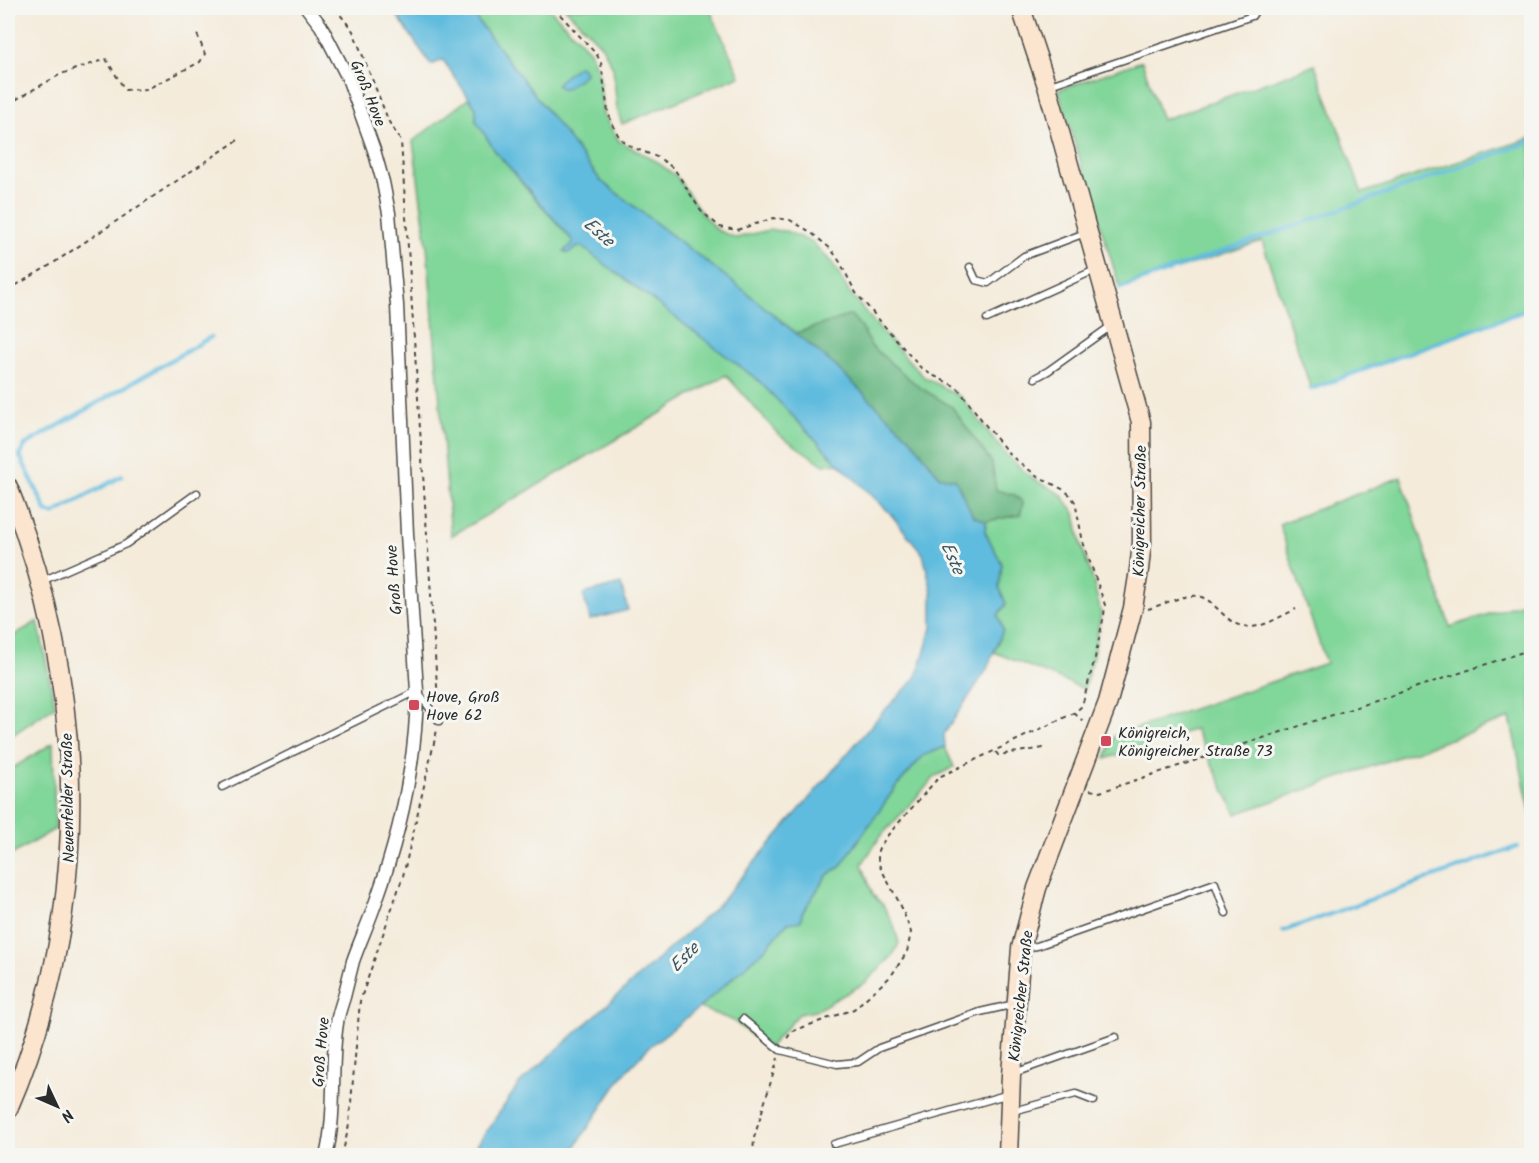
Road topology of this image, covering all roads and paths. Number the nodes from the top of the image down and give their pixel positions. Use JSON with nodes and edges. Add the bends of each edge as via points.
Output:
{"nodes":[{"id":1,"x":307,"y":8,"type":"edge"},
{"id":2,"x":335,"y":8,"type":"edge"},
{"id":3,"x":554,"y":8,"type":"edge"},
{"id":4,"x":1021,"y":8,"type":"edge"},
{"id":5,"x":1257,"y":8,"type":"edge"},
{"id":6,"x":197,"y":34,"type":"dead end"},
{"id":7,"x":1047,"y":86,"type":"junction"},
{"id":8,"x":8,"y":104,"type":"edge"},
{"id":9,"x":238,"y":140,"type":"dead end"},
{"id":10,"x":400,"y":141,"type":"dead end"},
{"id":11,"x":1088,"y":232,"type":"junction"},
{"id":12,"x":970,"y":267,"type":"dead end"},
{"id":13,"x":1099,"y":269,"type":"junction"},
{"id":14,"x":8,"y":290,"type":"edge"},
{"id":15,"x":987,"y":319,"type":"dead end"},
{"id":16,"x":1114,"y":324,"type":"junction"},
{"id":17,"x":1035,"y":378,"type":"dead end"},
{"id":18,"x":8,"y":487,"type":"edge"},
{"id":19,"x":197,"y":493,"type":"dead end"},
{"id":20,"x":40,"y":582,"type":"junction"},
{"id":21,"x":1133,"y":608,"type":"junction"},
{"id":22,"x":1296,"y":609,"type":"dead end"},
{"id":23,"x":1532,"y":649,"type":"edge"},
{"id":24,"x":417,"y":691,"type":"junction"},
{"id":25,"x":439,"y":721,"type":"dead end"},
{"id":26,"x":1044,"y":748,"type":"dead end"},
{"id":27,"x":995,"y":750,"type":"junction"},
{"id":28,"x":1075,"y":787,"type":"junction"},
{"id":29,"x":222,"y":788,"type":"dead end"},
{"id":30,"x":1226,"y":913,"type":"dead end"},
{"id":31,"x":1022,"y":948,"type":"junction"},
{"id":32,"x":1016,"y":1004,"type":"junction"},
{"id":33,"x":743,"y":1019,"type":"dead end"},
{"id":34,"x":1116,"y":1037,"type":"dead end"},
{"id":35,"x":780,"y":1050,"type":"junction"},
{"id":36,"x":1011,"y":1075,"type":"junction"},
{"id":37,"x":1094,"y":1101,"type":"dead end"},
{"id":38,"x":1009,"y":1103,"type":"junction"},
{"id":39,"x":8,"y":1109,"type":"edge"},
{"id":40,"x":834,"y":1144,"type":"dead end"},
{"id":41,"x":326,"y":1155,"type":"edge"},
{"id":42,"x":753,"y":1155,"type":"edge"},
{"id":43,"x":1008,"y":1155,"type":"edge"}],
"edges":[{"from":1,"to":24,"type":"street","name":"Groß Hove","via":[[348,78],[374,150],[389,213]]},
{"from":2,"to":10,"type":"path","via":[[353,31]]},
{"from":3,"to":27,"type":"path","via":[[597,55],[608,112],[623,141],[675,170],[701,211],[720,227],[737,230],[782,218],[822,241],[840,262],[856,293],[919,366],[957,387],[1011,456],[1064,490],[1075,502],[1083,542],[1105,606],[1082,706]]},
{"from":4,"to":7,"type":"street","name":"Königreicher Straße"},
{"from":5,"to":7,"type":"lane","via":[[1252,16]]},
{"from":6,"to":8,"type":"path","via":[[205,54],[200,62],[147,89],[126,90],[106,58],[61,74]]},
{"from":7,"to":11,"type":"street","name":"Königreicher Straße"},
{"from":9,"to":14,"type":"path"},
{"from":11,"to":12,"type":"lane","via":[[1024,256],[988,283],[976,280]]},
{"from":11,"to":13,"type":"street","name":"Königreicher Straße"},
{"from":13,"to":15,"type":"lane"},
{"from":13,"to":16,"type":"street","name":"Königreicher Straße"},
{"from":16,"to":17,"type":"lane"},
{"from":16,"to":21,"type":"street","name":"Königreicher Straße","via":[[1141,422],[1142,542]]},
{"from":18,"to":20,"type":"street","name":"Neuenfelder Straße"},
{"from":19,"to":20,"type":"lane","via":[[126,544]]},
{"from":20,"to":39,"type":"street","name":"Neuenfelder Straße","via":[[54,642],[66,729],[69,858],[55,960],[35,1034]]},
{"from":21,"to":22,"type":"path","via":[[1149,609],[1197,596],[1211,602],[1239,626],[1257,627]]},
{"from":21,"to":28,"type":"street","name":"Königreicher Straße","via":[[1108,702]]},
{"from":23,"to":28,"type":"path","via":[[1100,792]]},
{"from":24,"to":25,"type":"lane"},
{"from":24,"to":29,"type":"lane"},
{"from":24,"to":41,"type":"street","name":"Groß Hove","via":[[411,766],[390,859],[353,961],[337,1023]]},
{"from":26,"to":27,"type":"path","via":[[998,755]]},
{"from":27,"to":35,"type":"path","via":[[939,777],[878,850],[878,863],[911,932],[907,952],[891,976],[855,1008],[791,1032]]},
{"from":28,"to":31,"type":"street","name":"Königreicher Straße","via":[[1036,888]]},
{"from":30,"to":31,"type":"lane","via":[[1215,883]]},
{"from":31,"to":32,"type":"street","name":"Königreicher Straße"},
{"from":32,"to":35,"type":"lane","via":[[980,1012],[879,1048],[858,1062],[837,1064]]},
{"from":32,"to":36,"type":"street","name":"Königreicher Straße"},
{"from":33,"to":35,"type":"lane"},
{"from":34,"to":36,"type":"lane"},
{"from":35,"to":42,"type":"path","via":[[754,1138]]},
{"from":36,"to":38,"type":"street","name":"Königreicher Straße"},
{"from":37,"to":38,"type":"lane","via":[[1076,1094]]},
{"from":38,"to":40,"type":"lane"},
{"from":38,"to":43,"type":"street","name":"Königreicher Straße"}]}
